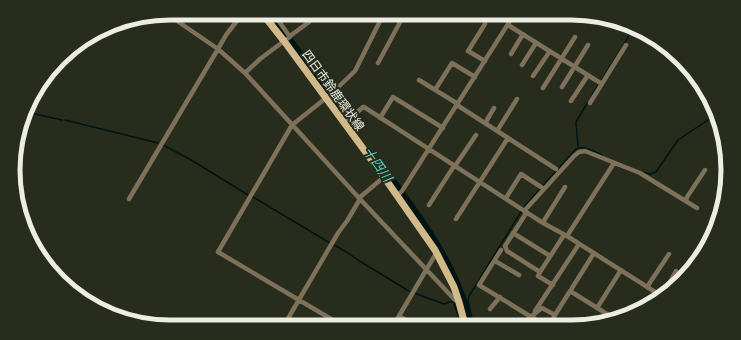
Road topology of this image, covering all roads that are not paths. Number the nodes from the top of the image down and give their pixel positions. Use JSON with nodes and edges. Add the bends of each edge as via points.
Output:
{"nodes":[{"id":1,"x":176,"y":20,"type":"edge"},
{"id":2,"x":238,"y":20,"type":"edge"},
{"id":3,"x":269,"y":20,"type":"edge"},
{"id":4,"x":277,"y":20,"type":"edge"},
{"id":5,"x":310,"y":20,"type":"edge"},
{"id":6,"x":380,"y":20,"type":"edge"},
{"id":7,"x":401,"y":20,"type":"edge"},
{"id":8,"x":511,"y":20,"type":"edge"},
{"id":9,"x":485,"y":24,"type":"dead end"},
{"id":10,"x":508,"y":25,"type":"junction"},
{"id":11,"x":523,"y":34,"type":"junction"},
{"id":12,"x":575,"y":37,"type":"dead end"},
{"id":13,"x":287,"y":39,"type":"junction"},
{"id":14,"x":536,"y":42,"type":"junction"},
{"id":15,"x":588,"y":45,"type":"dead end"},
{"id":16,"x":626,"y":45,"type":"dead end"},
{"id":17,"x":218,"y":49,"type":"junction"},
{"id":18,"x":550,"y":51,"type":"junction"},
{"id":19,"x":511,"y":54,"type":"dead end"},
{"id":20,"x":562,"y":59,"type":"junction"},
{"id":21,"x":485,"y":62,"type":"junction"},
{"id":22,"x":378,"y":63,"type":"dead end"},
{"id":23,"x":522,"y":65,"type":"dead end"},
{"id":24,"x":575,"y":67,"type":"junction"},
{"id":25,"x":245,"y":73,"type":"junction"},
{"id":26,"x":588,"y":75,"type":"junction"},
{"id":27,"x":533,"y":76,"type":"dead end"},
{"id":28,"x":474,"y":77,"type":"junction"},
{"id":29,"x":419,"y":80,"type":"dead end"},
{"id":30,"x":600,"y":83,"type":"junction"},
{"id":31,"x":562,"y":87,"type":"dead end"},
{"id":32,"x":543,"y":88,"type":"dead end"},
{"id":33,"x":435,"y":90,"type":"junction"},
{"id":34,"x":327,"y":96,"type":"junction"},
{"id":35,"x":517,"y":99,"type":"dead end"},
{"id":36,"x":571,"y":102,"type":"dead end"},
{"id":37,"x":590,"y":103,"type":"dead end"},
{"id":38,"x":457,"y":104,"type":"junction"},
{"id":39,"x":494,"y":108,"type":"dead end"},
{"id":40,"x":380,"y":118,"type":"junction"},
{"id":41,"x":347,"y":122,"type":"junction"},
{"id":42,"x":486,"y":124,"type":"junction"},
{"id":43,"x":292,"y":125,"type":"junction"},
{"id":44,"x":442,"y":128,"type":"junction"},
{"id":45,"x":497,"y":131,"type":"junction"},
{"id":46,"x":476,"y":135,"type":"dead end"},
{"id":47,"x":508,"y":138,"type":"junction"},
{"id":48,"x":430,"y":149,"type":"junction"},
{"id":49,"x":614,"y":163,"type":"junction"},
{"id":50,"x":454,"y":166,"type":"junction"},
{"id":51,"x":556,"y":169,"type":"dead end"},
{"id":52,"x":705,"y":170,"type":"dead end"},
{"id":53,"x":384,"y":177,"type":"junction"},
{"id":54,"x":480,"y":182,"type":"junction"},
{"id":55,"x":565,"y":187,"type":"dead end"},
{"id":56,"x":542,"y":188,"type":"junction"},
{"id":57,"x":399,"y":194,"type":"junction"},
{"id":58,"x":359,"y":198,"type":"junction"},
{"id":59,"x":506,"y":198,"type":"junction"},
{"id":60,"x":129,"y":199,"type":"dead end"},
{"id":61,"x":686,"y":201,"type":"junction"},
{"id":62,"x":429,"y":205,"type":"dead end"},
{"id":63,"x":696,"y":208,"type":"dead end"},
{"id":64,"x":523,"y":210,"type":"junction"},
{"id":65,"x":456,"y":220,"type":"dead end"},
{"id":66,"x":543,"y":223,"type":"junction"},
{"id":67,"x":513,"y":233,"type":"junction"},
{"id":68,"x":566,"y":236,"type":"junction"},
{"id":69,"x":579,"y":244,"type":"junction"},
{"id":70,"x":501,"y":250,"type":"dead end"},
{"id":71,"x":594,"y":253,"type":"junction"},
{"id":72,"x":438,"y":254,"type":"junction"},
{"id":73,"x":669,"y":254,"type":"dead end"},
{"id":74,"x":550,"y":256,"type":"junction"},
{"id":75,"x":494,"y":261,"type":"junction"},
{"id":76,"x":426,"y":270,"type":"junction"},
{"id":77,"x":621,"y":270,"type":"junction"},
{"id":78,"x":676,"y":271,"type":"dead end"},
{"id":79,"x":540,"y":272,"type":"junction"},
{"id":80,"x":519,"y":275,"type":"dead end"},
{"id":81,"x":668,"y":284,"type":"edge"},
{"id":82,"x":553,"y":285,"type":"junction"},
{"id":83,"x":648,"y":288,"type":"junction"},
{"id":84,"x":571,"y":292,"type":"junction"},
{"id":85,"x":657,"y":293,"type":"edge"},
{"id":86,"x":500,"y":297,"type":"junction"},
{"id":87,"x":299,"y":300,"type":"junction"},
{"id":88,"x":459,"y":302,"type":"junction"},
{"id":89,"x":597,"y":308,"type":"junction"},
{"id":90,"x":490,"y":309,"type":"dead end"},
{"id":91,"x":555,"y":315,"type":"junction"},
{"id":92,"x":608,"y":315,"type":"edge"},
{"id":93,"x":399,"y":316,"type":"junction"},
{"id":94,"x":532,"y":317,"type":"junction"},
{"id":95,"x":287,"y":320,"type":"edge"},
{"id":96,"x":333,"y":320,"type":"edge"},
{"id":97,"x":397,"y":320,"type":"edge"},
{"id":98,"x":406,"y":320,"type":"edge"},
{"id":99,"x":466,"y":320,"type":"edge"},
{"id":100,"x":528,"y":320,"type":"edge"},
{"id":101,"x":537,"y":320,"type":"edge"},
{"id":102,"x":552,"y":320,"type":"edge"}],
"edges":[{"from":1,"to":17,"type":"street"},
{"from":2,"to":17,"type":"street"},
{"from":3,"to":13,"type":"main road","name":"四日市鈴鹿環状線"},
{"from":4,"to":13,"type":"street"},
{"from":5,"to":13,"type":"street"},
{"from":6,"to":34,"type":"street","via":[[355,71]]},
{"from":7,"to":22,"type":"street"},
{"from":8,"to":10,"type":"street"},
{"from":9,"to":21,"type":"street","via":[[468,51]]},
{"from":10,"to":11,"type":"street"},
{"from":10,"to":21,"type":"street"},
{"from":11,"to":14,"type":"street"},
{"from":11,"to":19,"type":"street"},
{"from":12,"to":20,"type":"street"},
{"from":13,"to":25,"type":"street"},
{"from":13,"to":34,"type":"main road","name":"四日市鈴鹿環状線"},
{"from":14,"to":18,"type":"street"},
{"from":14,"to":23,"type":"street"},
{"from":15,"to":24,"type":"street"},
{"from":16,"to":30,"type":"street"},
{"from":17,"to":25,"type":"street"},
{"from":17,"to":60,"type":"street"},
{"from":18,"to":20,"type":"street"},
{"from":18,"to":27,"type":"street"},
{"from":20,"to":24,"type":"street"},
{"from":20,"to":32,"type":"street"},
{"from":21,"to":28,"type":"street"},
{"from":24,"to":26,"type":"street"},
{"from":24,"to":31,"type":"street"},
{"from":25,"to":43,"type":"street"},
{"from":26,"to":30,"type":"street"},
{"from":26,"to":36,"type":"street"},
{"from":28,"to":33,"type":"street","via":[[452,63]]},
{"from":28,"to":38,"type":"street"},
{"from":29,"to":33,"type":"street"},
{"from":30,"to":37,"type":"street"},
{"from":33,"to":38,"type":"street"},
{"from":34,"to":41,"type":"main road","name":"四日市鈴鹿環状線"},
{"from":34,"to":43,"type":"street"},
{"from":35,"to":45,"type":"street"},
{"from":38,"to":42,"type":"street"},
{"from":38,"to":44,"type":"street"},
{"from":39,"to":42,"type":"street"},
{"from":40,"to":41,"type":"street","via":[[363,107]]},
{"from":40,"to":44,"type":"street","via":[[393,97]]},
{"from":40,"to":48,"type":"street"},
{"from":41,"to":53,"type":"main road","name":"四日市鈴鹿環状線"},
{"from":42,"to":45,"type":"street"},
{"from":43,"to":58,"type":"street"},
{"from":43,"to":87,"type":"street","via":[[218,252]]},
{"from":44,"to":48,"type":"street"},
{"from":45,"to":47,"type":"street"},
{"from":46,"to":50,"type":"street"},
{"from":47,"to":51,"type":"street"},
{"from":47,"to":54,"type":"street"},
{"from":48,"to":50,"type":"street"},
{"from":48,"to":57,"type":"street"},
{"from":49,"to":56,"type":"street","via":[[584,151],[579,152]]},
{"from":49,"to":61,"type":"street","via":[[646,176]]},
{"from":49,"to":68,"type":"street"},
{"from":50,"to":54,"type":"street"},
{"from":50,"to":62,"type":"street"},
{"from":52,"to":61,"type":"street"},
{"from":53,"to":57,"type":"main road","name":"四日市鈴鹿環状線"},
{"from":53,"to":58,"type":"street"},
{"from":54,"to":59,"type":"street"},
{"from":54,"to":65,"type":"street"},
{"from":55,"to":66,"type":"street"},
{"from":56,"to":59,"type":"street","via":[[521,174]]},
{"from":56,"to":64,"type":"street"},
{"from":57,"to":72,"type":"main road","name":"四日市鈴鹿環状線"},
{"from":58,"to":76,"type":"street"},
{"from":58,"to":87,"type":"street"},
{"from":59,"to":64,"type":"street"},
{"from":61,"to":63,"type":"street"},
{"from":64,"to":66,"type":"street"},
{"from":64,"to":67,"type":"street","via":[[525,215]]},
{"from":66,"to":68,"type":"street"},
{"from":67,"to":74,"type":"street"},
{"from":67,"to":79,"type":"street","via":[[505,246],[506,250]]},
{"from":68,"to":69,"type":"street"},
{"from":68,"to":74,"type":"street"},
{"from":69,"to":71,"type":"street"},
{"from":69,"to":82,"type":"street"},
{"from":70,"to":75,"type":"street"},
{"from":71,"to":77,"type":"street"},
{"from":71,"to":84,"type":"street"},
{"from":72,"to":76,"type":"street"},
{"from":72,"to":88,"type":"main road","name":"四日市鈴鹿環状線"},
{"from":73,"to":83,"type":"street"},
{"from":74,"to":79,"type":"street"},
{"from":75,"to":80,"type":"street"},
{"from":75,"to":86,"type":"street","via":[[479,285]]},
{"from":76,"to":88,"type":"street"},
{"from":76,"to":93,"type":"street"},
{"from":77,"to":83,"type":"street"},
{"from":77,"to":89,"type":"street"},
{"from":78,"to":81,"type":"street"},
{"from":79,"to":82,"type":"street","via":[[538,276]]},
{"from":82,"to":94,"type":"street"},
{"from":83,"to":85,"type":"street"},
{"from":84,"to":89,"type":"street"},
{"from":84,"to":91,"type":"street"},
{"from":86,"to":90,"type":"street"},
{"from":86,"to":94,"type":"street"},
{"from":87,"to":95,"type":"street"},
{"from":87,"to":96,"type":"street"},
{"from":88,"to":99,"type":"main road","name":"四日市鈴鹿環状線"},
{"from":89,"to":92,"type":"street"},
{"from":91,"to":94,"type":"street","via":[[542,308]]},
{"from":91,"to":102,"type":"street"},
{"from":93,"to":97,"type":"street"},
{"from":93,"to":98,"type":"street"},
{"from":94,"to":100,"type":"street"},
{"from":94,"to":101,"type":"street"}]}
